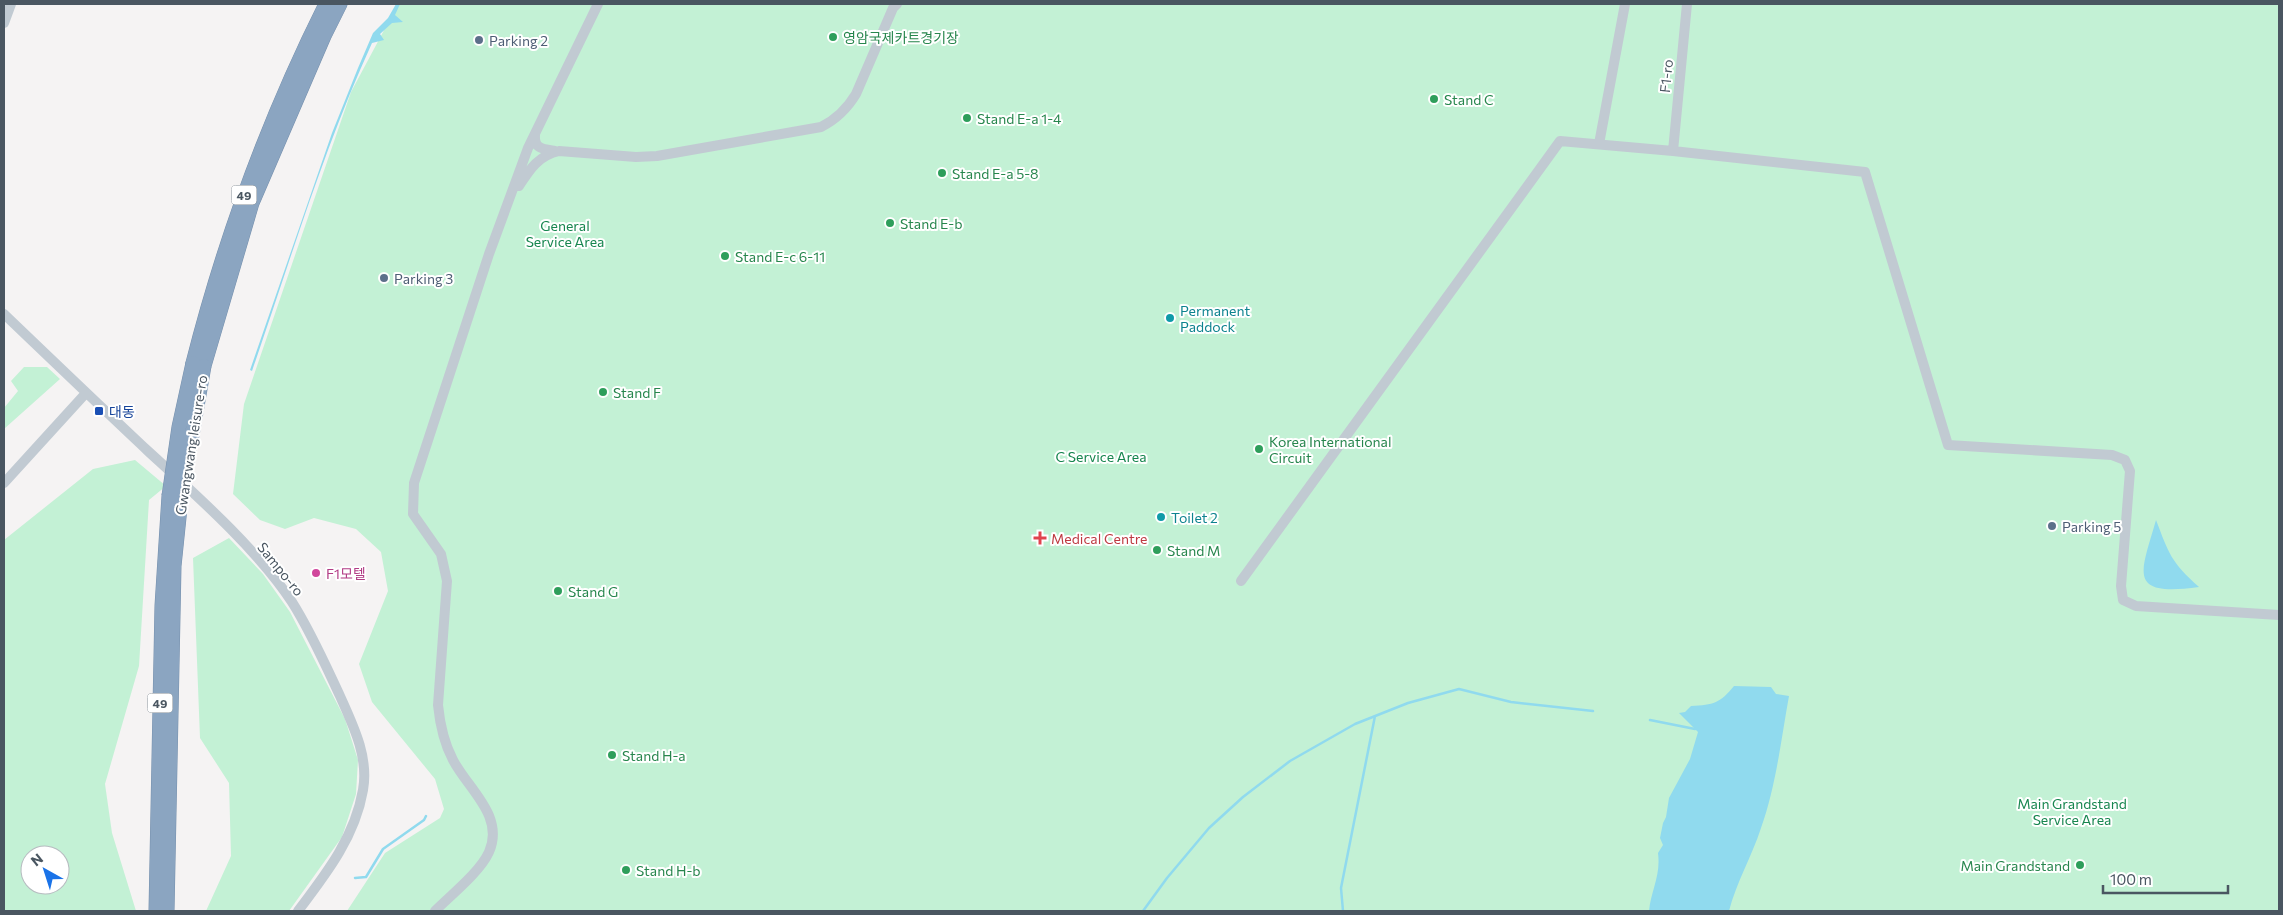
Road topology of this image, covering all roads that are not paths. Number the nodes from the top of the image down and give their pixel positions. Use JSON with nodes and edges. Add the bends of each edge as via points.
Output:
{"nodes":[{"id":1,"x":11,"y":4,"type":"edge"},
{"id":2,"x":326,"y":4,"type":"edge"},
{"id":3,"x":340,"y":4,"type":"edge"},
{"id":4,"x":598,"y":4,"type":"edge"},
{"id":5,"x":897,"y":4,"type":"edge"},
{"id":6,"x":1625,"y":4,"type":"edge"},
{"id":7,"x":1687,"y":4,"type":"edge"},
{"id":8,"x":4,"y":23,"type":"edge"},
{"id":9,"x":318,"y":34,"type":"junction"},
{"id":10,"x":534,"y":134,"type":"junction"},
{"id":11,"x":1600,"y":144,"type":"junction"},
{"id":12,"x":1673,"y":150,"type":"junction"},
{"id":13,"x":559,"y":151,"type":"junction"},
{"id":14,"x":508,"y":204,"type":"junction"},
{"id":15,"x":4,"y":314,"type":"edge"},
{"id":16,"x":86,"y":393,"type":"junction"},
{"id":17,"x":4,"y":483,"type":"edge"},
{"id":18,"x":175,"y":497,"type":"junction"},
{"id":19,"x":1241,"y":581,"type":"dead end"},
{"id":20,"x":2279,"y":616,"type":"edge"},
{"id":21,"x":156,"y":911,"type":"edge"},
{"id":22,"x":167,"y":911,"type":"edge"},
{"id":23,"x":298,"y":911,"type":"edge"},
{"id":24,"x":435,"y":911,"type":"edge"}],
"edges":[{"from":1,"to":8,"type":"street"},
{"from":2,"to":9,"type":"highway","name":"Gwangwang leisure-ro","number":"49"},
{"from":3,"to":9,"type":"highway","name":"Gwangwang leisure-ro","number":"49"},
{"from":4,"to":10,"type":"street"},
{"from":5,"to":13,"type":"street","via":[[850,104],[821,127],[657,156]]},
{"from":6,"to":11,"type":"street"},
{"from":7,"to":12,"type":"street","name":"F1-ro"},
{"from":9,"to":18,"type":"highway","name":"Gwangwang leisure-ro","number":"49","bridge":true,"via":[[277,107],[212,288],[199,365],[179,427]]},
{"from":10,"to":13,"type":"street","via":[[536,146]]},
{"from":10,"to":14,"type":"street"},
{"from":11,"to":12,"type":"street"},
{"from":11,"to":19,"type":"street","via":[[1560,141]]},
{"from":12,"to":20,"type":"street","via":[[1865,172],[1948,445],[2112,455],[2125,460],[2130,471],[2121,586],[2123,600],[2136,606]]},
{"from":13,"to":14,"type":"street","via":[[546,154],[529,170]]},
{"from":14,"to":24,"type":"street","via":[[414,483],[413,514],[441,554],[447,581],[439,693],[441,725],[454,762],[480,798],[492,827],[488,854]]},
{"from":15,"to":16,"type":"street","name":"Sampo-ro"},
{"from":16,"to":17,"type":"street"},
{"from":16,"to":23,"type":"street","name":"Sampo-ro","via":[[186,485],[268,571],[308,628],[347,711],[363,759],[364,789],[346,842]]},
{"from":18,"to":21,"type":"highway","name":"Gwangwang leisure-ro","number":"49","via":[[162,606]]},
{"from":18,"to":22,"type":"highway","name":"Gwangwang leisure-ro","number":"49"}]}
